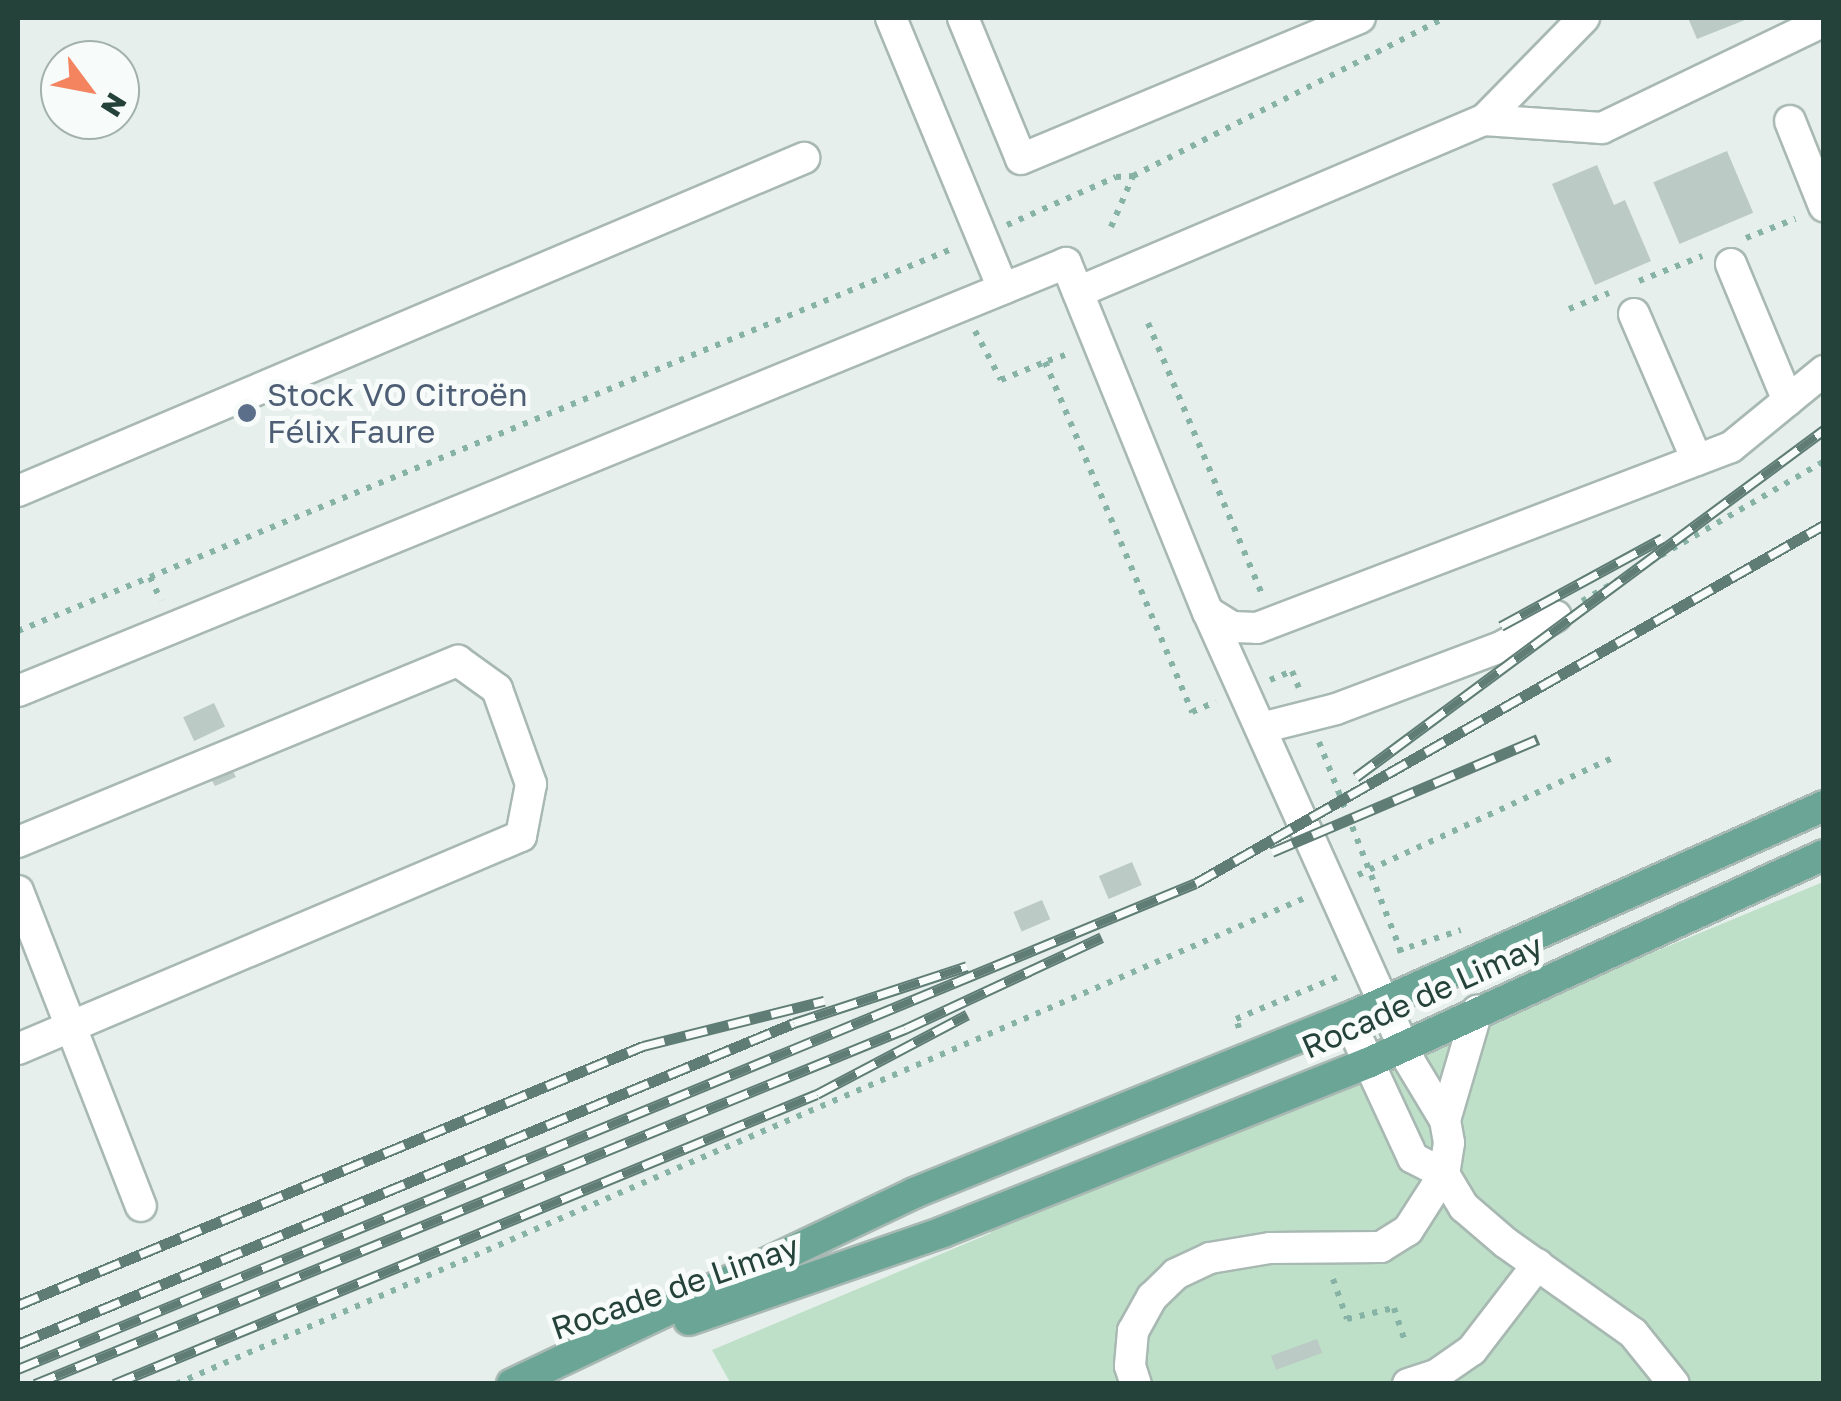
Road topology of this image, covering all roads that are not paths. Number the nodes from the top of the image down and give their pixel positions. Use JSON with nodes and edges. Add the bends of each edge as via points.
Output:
{"nodes":[{"id":1,"x":891,"y":18,"type":"edge"},
{"id":2,"x":963,"y":18,"type":"edge"},
{"id":3,"x":1360,"y":18,"type":"edge"},
{"id":4,"x":1584,"y":18,"type":"edge"},
{"id":5,"x":1824,"y":21,"type":"edge"},
{"id":6,"x":1484,"y":120,"type":"junction"},
{"id":7,"x":1790,"y":121,"type":"dead end"},
{"id":8,"x":804,"y":158,"type":"dead end"},
{"id":9,"x":1824,"y":206,"type":"edge"},
{"id":10,"x":1730,"y":264,"type":"dead end"},
{"id":11,"x":1003,"y":290,"type":"junction"},
{"id":12,"x":1078,"y":292,"type":"junction"},
{"id":13,"x":1634,"y":314,"type":"dead end"},
{"id":14,"x":1824,"y":371,"type":"edge"},
{"id":15,"x":1788,"y":400,"type":"junction"},
{"id":16,"x":1698,"y":460,"type":"junction"},
{"id":17,"x":18,"y":490,"type":"edge"},
{"id":18,"x":1208,"y":612,"type":"junction"},
{"id":19,"x":1556,"y":616,"type":"road end"},
{"id":20,"x":18,"y":691,"type":"edge"},
{"id":21,"x":1265,"y":728,"type":"junction"},
{"id":22,"x":1824,"y":806,"type":"edge"},
{"id":23,"x":18,"y":842,"type":"edge"},
{"id":24,"x":1824,"y":855,"type":"edge"},
{"id":25,"x":18,"y":890,"type":"edge"},
{"id":26,"x":1384,"y":1002,"type":"junction"},
{"id":27,"x":1477,"y":1011,"type":"junction"},
{"id":28,"x":1348,"y":1018,"type":"junction"},
{"id":29,"x":70,"y":1024,"type":"junction"},
{"id":30,"x":1403,"y":1045,"type":"junction"},
{"id":31,"x":18,"y":1049,"type":"edge"},
{"id":32,"x":1368,"y":1063,"type":"junction"},
{"id":33,"x":1445,"y":1120,"type":"junction"},
{"id":34,"x":1444,"y":1174,"type":"junction"},
{"id":35,"x":141,"y":1206,"type":"dead end"},
{"id":36,"x":1538,"y":1264,"type":"junction"},
{"id":37,"x":549,"y":1368,"type":"junction"},
{"id":38,"x":512,"y":1384,"type":"edge"},
{"id":39,"x":1136,"y":1384,"type":"edge"},
{"id":40,"x":1408,"y":1384,"type":"edge"},
{"id":41,"x":1674,"y":1384,"type":"edge"}],
"edges":[{"from":1,"to":11,"type":"street"},
{"from":2,"to":3,"type":"street","via":[[1021,159]]},
{"from":4,"to":6,"type":"street"},
{"from":5,"to":6,"type":"street","via":[[1602,128]]},
{"from":6,"to":12,"type":"street"},
{"from":7,"to":9,"type":"street"},
{"from":8,"to":17,"type":"street"},
{"from":10,"to":15,"type":"street"},
{"from":11,"to":12,"type":"street","via":[[1066,263]]},
{"from":11,"to":20,"type":"street"},
{"from":12,"to":18,"type":"street"},
{"from":13,"to":16,"type":"street"},
{"from":14,"to":15,"type":"street"},
{"from":15,"to":16,"type":"street","via":[[1731,447]]},
{"from":16,"to":18,"type":"street","via":[[1274,622],[1232,626]]},
{"from":18,"to":21,"type":"street"},
{"from":19,"to":21,"type":"street","via":[[1502,647]]},
{"from":21,"to":26,"type":"street"},
{"from":22,"to":26,"type":"main road","name":"Rocade de Limay"},
{"from":23,"to":29,"type":"street","via":[[458,661],[497,689],[531,784],[521,836]]},
{"from":24,"to":27,"type":"main road","name":"Rocade de Limay"},
{"from":25,"to":29,"type":"street"},
{"from":26,"to":28,"type":"main road","name":"Rocade de Limay"},
{"from":26,"to":30,"type":"street"},
{"from":27,"to":30,"type":"main road","name":"Rocade de Limay"},
{"from":27,"to":33,"type":"street"},
{"from":28,"to":32,"type":"street"},
{"from":28,"to":37,"type":"main road","name":"Rocade de Limay","via":[[914,1194]]},
{"from":29,"to":31,"type":"street"},
{"from":29,"to":35,"type":"street"},
{"from":30,"to":32,"type":"main road","name":"Rocade de Limay"},
{"from":30,"to":33,"type":"street"},
{"from":32,"to":34,"type":"street","via":[[1414,1158]]},
{"from":32,"to":37,"type":"main road","name":"Rocade de Limay","via":[[943,1232]]},
{"from":33,"to":34,"type":"street"},
{"from":34,"to":36,"type":"street","via":[[1464,1206]]},
{"from":34,"to":39,"type":"street","via":[[1408,1230],[1381,1246],[1270,1248],[1210,1258],[1176,1274],[1152,1297],[1133,1331]]},
{"from":36,"to":40,"type":"street","via":[[1472,1350],[1436,1375]]},
{"from":36,"to":41,"type":"street","via":[[1633,1333]]},
{"from":37,"to":38,"type":"main road"}]}
